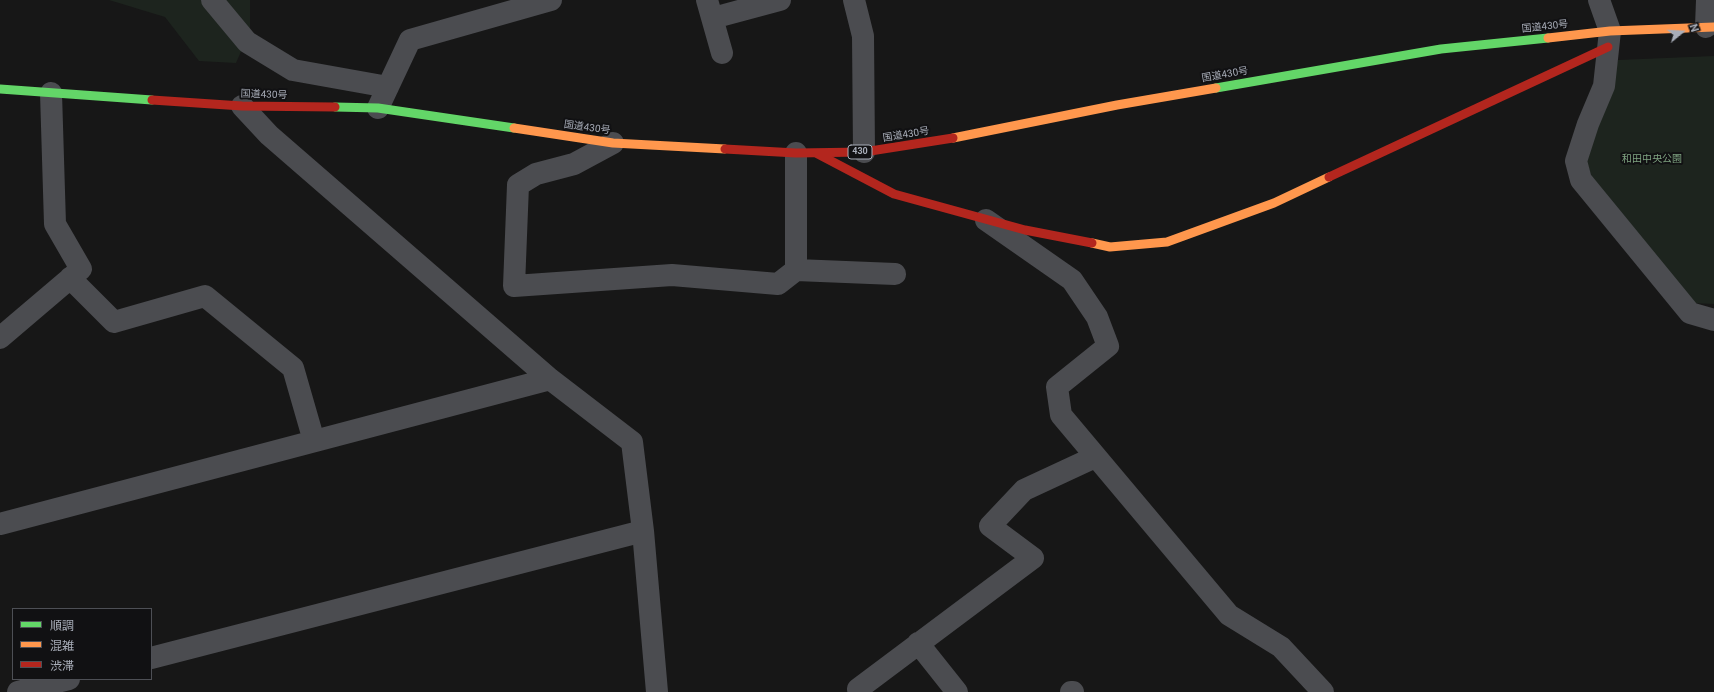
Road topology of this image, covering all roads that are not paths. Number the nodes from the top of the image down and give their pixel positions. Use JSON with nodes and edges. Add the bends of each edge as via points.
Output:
{"nodes":[{"id":1,"x":212,"y":0,"type":"edge"},
{"id":2,"x":551,"y":0,"type":"edge"},
{"id":3,"x":780,"y":0,"type":"edge"},
{"id":4,"x":854,"y":0,"type":"edge"},
{"id":5,"x":1599,"y":0,"type":"edge"},
{"id":6,"x":1707,"y":0,"type":"edge"},
{"id":7,"x":710,"y":9,"type":"edge"},
{"id":8,"x":1710,"y":27,"type":"edge"},
{"id":9,"x":1609,"y":39,"type":"junction"},
{"id":10,"x":722,"y":53,"type":"dead end"},
{"id":11,"x":388,"y":87,"type":"junction"},
{"id":12,"x":0,"y":90,"type":"edge"},
{"id":13,"x":51,"y":93,"type":"junction"},
{"id":14,"x":242,"y":106,"type":"junction"},
{"id":15,"x":378,"y":108,"type":"junction"},
{"id":16,"x":613,"y":143,"type":"junction"},
{"id":17,"x":864,"y":152,"type":"junction"},
{"id":18,"x":806,"y":153,"type":"junction"},
{"id":19,"x":983,"y":218,"type":"junction"},
{"id":20,"x":796,"y":270,"type":"junction"},
{"id":21,"x":895,"y":274,"type":"dead end"},
{"id":22,"x":70,"y":278,"type":"junction"},
{"id":23,"x":1714,"y":320,"type":"edge"},
{"id":24,"x":0,"y":338,"type":"edge"},
{"id":25,"x":550,"y":379,"type":"junction"},
{"id":26,"x":314,"y":441,"type":"junction"},
{"id":27,"x":1095,"y":457,"type":"junction"},
{"id":28,"x":0,"y":524,"type":"edge"},
{"id":29,"x":643,"y":531,"type":"junction"},
{"id":30,"x":918,"y":643,"type":"junction"},
{"id":31,"x":152,"y":658,"type":"edge"},
{"id":32,"x":65,"y":680,"type":"edge"},
{"id":33,"x":858,"y":689,"type":"dead end"},
{"id":34,"x":18,"y":692,"type":"edge"},
{"id":35,"x":657,"y":692,"type":"edge"},
{"id":36,"x":957,"y":692,"type":"edge"},
{"id":37,"x":1323,"y":692,"type":"edge"}],
"edges":[{"from":1,"to":11,"type":"street","via":[[247,42],[293,70]]},
{"from":2,"to":11,"type":"street","via":[[410,40]]},
{"from":3,"to":7,"type":"street"},
{"from":4,"to":17,"type":"street","via":[[863,36]]},
{"from":5,"to":9,"type":"street"},
{"from":6,"to":8,"type":"street"},
{"from":7,"to":10,"type":"street"},
{"from":8,"to":9,"type":"main road","name":"国道430号","number":"430"},
{"from":9,"to":17,"type":"main road","name":"国道430号","number":"430","via":[[1441,49],[1117,105],[955,138]]},
{"from":9,"to":19,"type":"main road","via":[[1274,203],[1167,242],[1110,247],[1025,230]]},
{"from":9,"to":23,"type":"street","via":[[1604,86],[1576,161],[1581,180],[1690,313]]},
{"from":11,"to":15,"type":"street"},
{"from":12,"to":13,"type":"main road","name":"国道430号","number":"430"},
{"from":13,"to":14,"type":"main road","name":"国道430号","number":"430"},
{"from":13,"to":22,"type":"street","via":[[56,224],[81,269]]},
{"from":14,"to":15,"type":"main road","name":"国道430号","number":"430"},
{"from":14,"to":25,"type":"street","via":[[269,135]]},
{"from":15,"to":16,"type":"main road","name":"国道430号","number":"430"},
{"from":16,"to":18,"type":"main road","name":"国道430号","number":"430"},
{"from":16,"to":20,"type":"street","via":[[574,164],[536,174],[518,185],[514,286],[672,275],[778,284]]},
{"from":17,"to":18,"type":"main road","name":"国道430号","number":"430"},
{"from":18,"to":19,"type":"main road","via":[[894,194]]},
{"from":18,"to":20,"type":"street"},
{"from":19,"to":27,"type":"street","via":[[1072,280],[1097,317],[1108,346],[1057,387],[1061,415]]},
{"from":20,"to":21,"type":"street"},
{"from":22,"to":24,"type":"street"},
{"from":22,"to":26,"type":"street","via":[[114,322],[205,296],[293,368]]},
{"from":25,"to":26,"type":"street"},
{"from":25,"to":29,"type":"street","via":[[632,442]]},
{"from":26,"to":28,"type":"street"},
{"from":27,"to":30,"type":"street","via":[[1024,490],[990,526],[1033,558]]},
{"from":27,"to":37,"type":"street","via":[[1229,615],[1281,647]]},
{"from":29,"to":31,"type":"street"},
{"from":29,"to":35,"type":"street"},
{"from":30,"to":33,"type":"street"},
{"from":30,"to":36,"type":"street"},
{"from":32,"to":34,"type":"street"}]}
